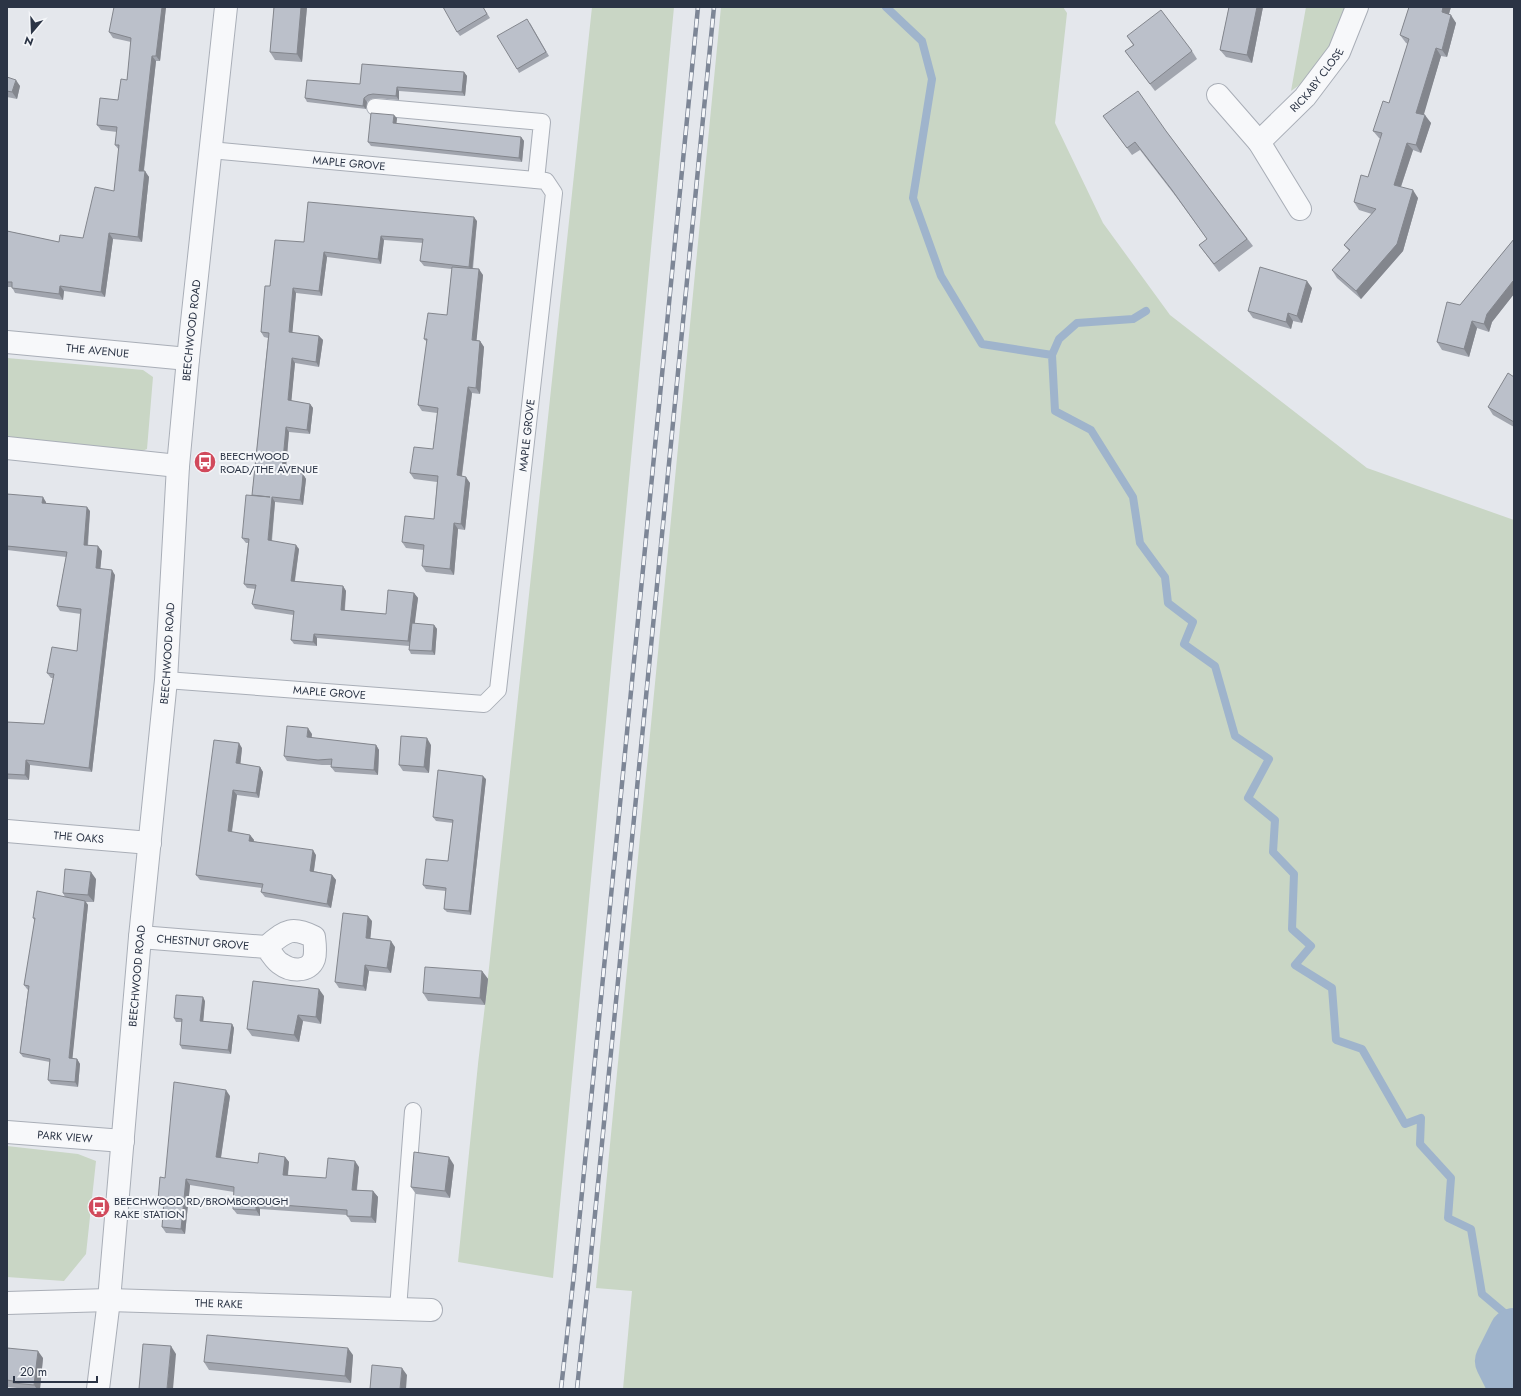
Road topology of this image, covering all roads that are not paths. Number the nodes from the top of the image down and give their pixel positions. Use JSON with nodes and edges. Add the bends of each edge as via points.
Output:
{"nodes":[{"id":1,"x":226,"y":7,"type":"edge"},
{"id":2,"x":1357,"y":7,"type":"edge"},
{"id":3,"x":1218,"y":95,"type":"dead end"},
{"id":4,"x":375,"y":107,"type":"dead end"},
{"id":5,"x":1259,"y":142,"type":"junction"},
{"id":6,"x":210,"y":150,"type":"junction"},
{"id":7,"x":536,"y":180,"type":"junction"},
{"id":8,"x":1300,"y":209,"type":"dead end"},
{"id":9,"x":7,"y":342,"type":"edge"},
{"id":10,"x":188,"y":359,"type":"junction"},
{"id":11,"x":7,"y":448,"type":"edge"},
{"id":12,"x":178,"y":466,"type":"junction"},
{"id":13,"x":166,"y":680,"type":"junction"},
{"id":14,"x":7,"y":831,"type":"edge"},
{"id":15,"x":150,"y":843,"type":"junction"},
{"id":16,"x":140,"y":937,"type":"junction"},
{"id":17,"x":266,"y":947,"type":"dead end"},
{"id":18,"x":413,"y":1110,"type":"dead end"},
{"id":19,"x":7,"y":1132,"type":"edge"},
{"id":20,"x":123,"y":1141,"type":"junction"},
{"id":21,"x":109,"y":1300,"type":"junction"},
{"id":22,"x":7,"y":1303,"type":"edge"},
{"id":23,"x":398,"y":1309,"type":"junction"},
{"id":24,"x":431,"y":1310,"type":"dead end"},
{"id":25,"x":98,"y":1389,"type":"edge"}],
"edges":[{"from":1,"to":6,"type":"street","name":"BEECHWOOD ROAD"},
{"from":2,"to":5,"type":"street","name":"RICKABY CLOSE","via":[[1339,52],[1305,97]]},
{"from":3,"to":5,"type":"street"},
{"from":4,"to":7,"type":"lane","via":[[542,122]]},
{"from":5,"to":8,"type":"street"},
{"from":6,"to":7,"type":"lane","name":"MAPLE GROVE"},
{"from":6,"to":10,"type":"street","name":"BEECHWOOD ROAD"},
{"from":7,"to":13,"type":"lane","name":"MAPLE GROVE","via":[[546,181],[554,193],[498,690],[484,704]]},
{"from":9,"to":10,"type":"street","name":"THE AVENUE"},
{"from":10,"to":12,"type":"street","name":"BEECHWOOD ROAD"},
{"from":11,"to":12,"type":"street"},
{"from":12,"to":13,"type":"street","name":"BEECHWOOD ROAD"},
{"from":13,"to":15,"type":"street","name":"BEECHWOOD ROAD"},
{"from":14,"to":15,"type":"street","name":"THE OAKS"},
{"from":15,"to":16,"type":"street","name":"BEECHWOOD ROAD"},
{"from":16,"to":17,"type":"street","name":"CHESTNUT GROVE"},
{"from":16,"to":20,"type":"street","name":"BEECHWOOD ROAD"},
{"from":18,"to":23,"type":"lane"},
{"from":19,"to":20,"type":"street","name":"PARK VIEW"},
{"from":20,"to":21,"type":"street","name":"BEECHWOOD ROAD"},
{"from":21,"to":22,"type":"street","name":"THE RAKE"},
{"from":21,"to":23,"type":"street","name":"THE RAKE"},
{"from":21,"to":25,"type":"street","name":"BEECHWOOD ROAD"},
{"from":23,"to":24,"type":"street","name":"THE RAKE"}]}
